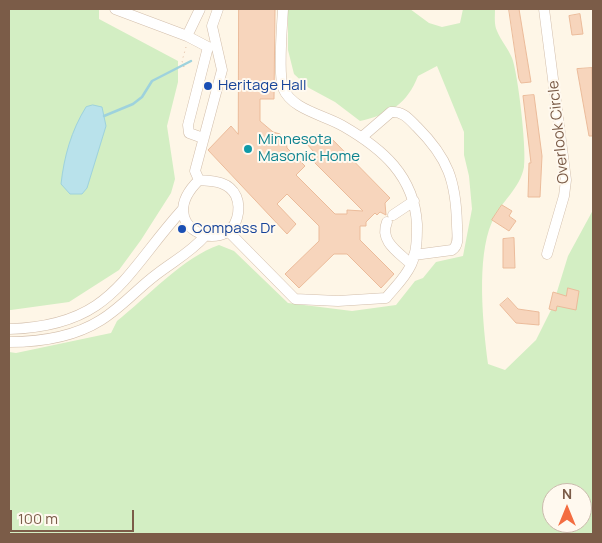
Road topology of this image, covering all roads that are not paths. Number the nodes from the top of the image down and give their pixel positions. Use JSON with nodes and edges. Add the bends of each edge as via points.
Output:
{"nodes":[{"id":1,"x":115,"y":9,"type":"edge"},
{"id":2,"x":200,"y":9,"type":"edge"},
{"id":3,"x":218,"y":9,"type":"edge"},
{"id":4,"x":282,"y":9,"type":"edge"},
{"id":5,"x":544,"y":9,"type":"edge"},
{"id":6,"x":187,"y":36,"type":"junction"},
{"id":7,"x":213,"y":47,"type":"junction"},
{"id":8,"x":362,"y":137,"type":"junction"},
{"id":9,"x":203,"y":138,"type":"junction"},
{"id":10,"x":199,"y":180,"type":"junction"},
{"id":11,"x":414,"y":201,"type":"junction"},
{"id":12,"x":182,"y":210,"type":"junction"},
{"id":13,"x":228,"y":230,"type":"junction"},
{"id":14,"x":205,"y":236,"type":"junction"},
{"id":15,"x":547,"y":254,"type":"dead end"},
{"id":16,"x":413,"y":260,"type":"junction"},
{"id":17,"x":9,"y":329,"type":"edge"},
{"id":18,"x":9,"y":342,"type":"edge"}],
"edges":[{"from":1,"to":6,"type":"street"},
{"from":2,"to":6,"type":"street"},
{"from":3,"to":7,"type":"street","via":[[212,26]]},
{"from":4,"to":8,"type":"street","via":[[283,88],[293,102]]},
{"from":5,"to":15,"type":"street","name":"Overlook Circle","via":[[566,180]]},
{"from":6,"to":7,"type":"street"},
{"from":7,"to":9,"type":"street","via":[[222,70]]},
{"from":7,"to":9,"type":"street","via":[[188,125],[189,133]]},
{"from":8,"to":11,"type":"street","via":[[381,152],[405,180]]},
{"from":8,"to":16,"type":"street","via":[[392,112],[398,112],[430,140],[450,171],[456,206],[457,244],[452,250]]},
{"from":9,"to":10,"type":"street","via":[[195,171]]},
{"from":10,"to":12,"type":"street","via":[[185,197]]},
{"from":10,"to":13,"type":"street","via":[[217,181],[229,187],[236,196],[239,209],[236,221]]},
{"from":11,"to":16,"type":"street","via":[[417,238]]},
{"from":11,"to":16,"type":"street","via":[[390,219],[384,236]]},
{"from":12,"to":14,"type":"street","via":[[193,231]]},
{"from":12,"to":17,"type":"street","via":[[122,285],[85,314],[36,328]]},
{"from":13,"to":14,"type":"street","via":[[220,235]]},
{"from":13,"to":16,"type":"street","via":[[295,299],[386,298],[405,276]]},
{"from":14,"to":18,"type":"street","via":[[195,249],[157,274],[101,320],[74,333],[33,342]]}]}
